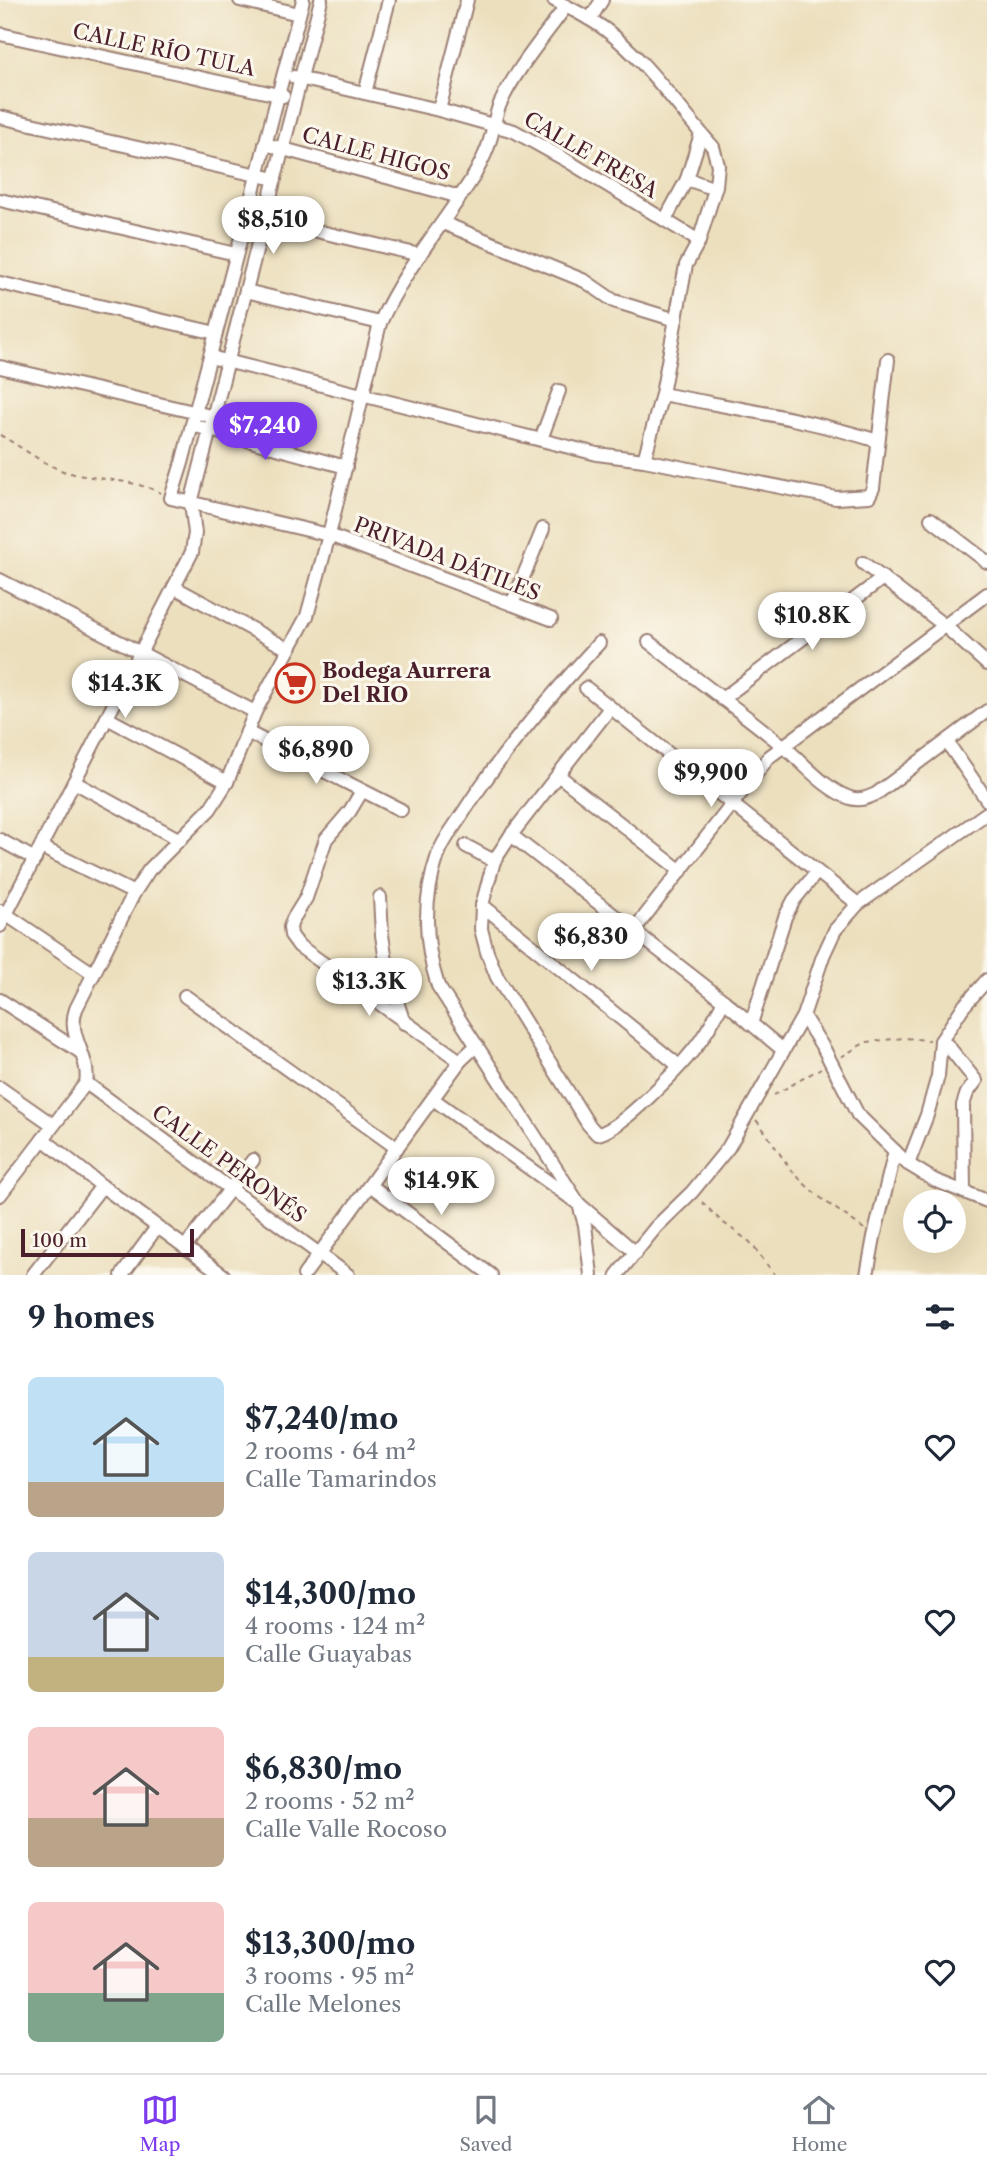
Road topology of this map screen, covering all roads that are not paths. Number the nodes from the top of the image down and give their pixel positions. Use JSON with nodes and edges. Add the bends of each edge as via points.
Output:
{"nodes":[{"id":1,"x":240,"y":0,"type":"edge"},
{"id":2,"x":303,"y":0,"type":"edge"},
{"id":3,"x":321,"y":0,"type":"edge"},
{"id":4,"x":389,"y":0,"type":"edge"},
{"id":5,"x":467,"y":0,"type":"edge"},
{"id":6,"x":601,"y":0,"type":"edge"},
{"id":7,"x":560,"y":3,"type":"edge"},
{"id":8,"x":299,"y":14,"type":"junction"},
{"id":9,"x":590,"y":19,"type":"junction"},
{"id":10,"x":0,"y":34,"type":"edge"},
{"id":11,"x":283,"y":74,"type":"junction"},
{"id":12,"x":299,"y":79,"type":"junction"},
{"id":13,"x":365,"y":93,"type":"junction"},
{"id":14,"x":278,"y":94,"type":"junction"},
{"id":15,"x":295,"y":99,"type":"junction"},
{"id":16,"x":439,"y":110,"type":"junction"},
{"id":17,"x":0,"y":117,"type":"edge"},
{"id":18,"x":493,"y":125,"type":"junction"},
{"id":19,"x":701,"y":134,"type":"junction"},
{"id":20,"x":265,"y":144,"type":"junction"},
{"id":21,"x":282,"y":149,"type":"junction"},
{"id":22,"x":257,"y":175,"type":"junction"},
{"id":23,"x":275,"y":179,"type":"junction"},
{"id":24,"x":687,"y":179,"type":"junction"},
{"id":25,"x":715,"y":189,"type":"junction"},
{"id":26,"x":460,"y":197,"type":"junction"},
{"id":27,"x":0,"y":200,"type":"edge"},
{"id":28,"x":265,"y":219,"type":"junction"},
{"id":29,"x":665,"y":220,"type":"junction"},
{"id":30,"x":443,"y":223,"type":"junction"},
{"id":31,"x":699,"y":241,"type":"junction"},
{"id":32,"x":236,"y":254,"type":"junction"},
{"id":33,"x":420,"y":255,"type":"junction"},
{"id":34,"x":0,"y":283,"type":"edge"},
{"id":35,"x":247,"y":291,"type":"junction"},
{"id":36,"x":676,"y":320,"type":"junction"},
{"id":37,"x":380,"y":323,"type":"junction"},
{"id":38,"x":216,"y":332,"type":"junction"},
{"id":39,"x":210,"y":357,"type":"junction"},
{"id":40,"x":229,"y":360,"type":"junction"},
{"id":41,"x":888,"y":360,"type":"dead end"},
{"id":42,"x":0,"y":367,"type":"edge"},
{"id":43,"x":559,"y":391,"type":"dead end"},
{"id":44,"x":363,"y":394,"type":"junction"},
{"id":45,"x":662,"y":394,"type":"junction"},
{"id":46,"x":194,"y":418,"type":"junction"},
{"id":47,"x":213,"y":423,"type":"junction"},
{"id":48,"x":541,"y":439,"type":"junction"},
{"id":49,"x":878,"y":442,"type":"junction"},
{"id":50,"x":644,"y":460,"type":"junction"},
{"id":51,"x":346,"y":467,"type":"junction"},
{"id":52,"x":191,"y":503,"type":"junction"},
{"id":53,"x":931,"y":519,"type":"dead end"},
{"id":54,"x":543,"y":529,"type":"dead end"},
{"id":55,"x":330,"y":535,"type":"junction"},
{"id":56,"x":987,"y":562,"type":"edge"},
{"id":57,"x":863,"y":563,"type":"dead end"},
{"id":58,"x":883,"y":578,"type":"junction"},
{"id":59,"x":0,"y":580,"type":"edge"},
{"id":60,"x":174,"y":587,"type":"junction"},
{"id":61,"x":987,"y":594,"type":"edge"},
{"id":62,"x":512,"y":604,"type":"junction"},
{"id":63,"x":551,"y":619,"type":"dead end"},
{"id":64,"x":945,"y":626,"type":"junction"},
{"id":65,"x":649,"y":642,"type":"dead end"},
{"id":66,"x":599,"y":643,"type":"dead end"},
{"id":67,"x":288,"y":649,"type":"junction"},
{"id":68,"x":141,"y":652,"type":"junction"},
{"id":69,"x":987,"y":664,"type":"edge"},
{"id":70,"x":586,"y":688,"type":"dead end"},
{"id":71,"x":722,"y":699,"type":"junction"},
{"id":72,"x":610,"y":708,"type":"junction"},
{"id":73,"x":987,"y":711,"type":"edge"},
{"id":74,"x":256,"y":712,"type":"junction"},
{"id":75,"x":107,"y":718,"type":"junction"},
{"id":76,"x":247,"y":732,"type":"junction"},
{"id":77,"x":947,"y":742,"type":"junction"},
{"id":78,"x":783,"y":745,"type":"junction"},
{"id":79,"x":558,"y":775,"type":"junction"},
{"id":80,"x":74,"y":782,"type":"junction"},
{"id":81,"x":227,"y":782,"type":"junction"},
{"id":82,"x":362,"y":791,"type":"junction"},
{"id":83,"x":987,"y":800,"type":"edge"},
{"id":84,"x":733,"y":805,"type":"junction"},
{"id":85,"x":401,"y":810,"type":"dead end"},
{"id":86,"x":987,"y":813,"type":"edge"},
{"id":87,"x":511,"y":835,"type":"junction"},
{"id":88,"x":0,"y":840,"type":"edge"},
{"id":89,"x":180,"y":840,"type":"junction"},
{"id":90,"x":466,"y":846,"type":"dead end"},
{"id":91,"x":38,"y":853,"type":"junction"},
{"id":92,"x":494,"y":861,"type":"junction"},
{"id":93,"x":681,"y":871,"type":"junction"},
{"id":94,"x":817,"y":872,"type":"junction"},
{"id":95,"x":134,"y":893,"type":"junction"},
{"id":96,"x":380,"y":897,"type":"dead end"},
{"id":97,"x":858,"y":904,"type":"junction"},
{"id":98,"x":482,"y":905,"type":"junction"},
{"id":99,"x":2,"y":917,"type":"edge"},
{"id":100,"x":634,"y":930,"type":"junction"},
{"id":101,"x":94,"y":974,"type":"junction"},
{"id":102,"x":987,"y":980,"type":"edge"},
{"id":103,"x":185,"y":996,"type":"dead end"},
{"id":104,"x":0,"y":1000,"type":"edge"},
{"id":105,"x":724,"y":1000,"type":"junction"},
{"id":106,"x":803,"y":1016,"type":"junction"},
{"id":107,"x":404,"y":1023,"type":"junction"},
{"id":108,"x":751,"y":1024,"type":"junction"},
{"id":109,"x":941,"y":1041,"type":"junction"},
{"id":110,"x":477,"y":1045,"type":"junction"},
{"id":111,"x":783,"y":1050,"type":"junction"},
{"id":112,"x":79,"y":1051,"type":"junction"},
{"id":113,"x":460,"y":1061,"type":"junction"},
{"id":114,"x":679,"y":1066,"type":"junction"},
{"id":115,"x":987,"y":1073,"type":"edge"},
{"id":116,"x":976,"y":1081,"type":"junction"},
{"id":117,"x":86,"y":1083,"type":"junction"},
{"id":118,"x":0,"y":1088,"type":"edge"},
{"id":119,"x":433,"y":1099,"type":"junction"},
{"id":120,"x":53,"y":1125,"type":"junction"},
{"id":121,"x":43,"y":1139,"type":"junction"},
{"id":122,"x":397,"y":1148,"type":"junction"},
{"id":123,"x":895,"y":1151,"type":"junction"},
{"id":124,"x":253,"y":1160,"type":"dead end"},
{"id":125,"x":908,"y":1164,"type":"junction"},
{"id":126,"x":370,"y":1185,"type":"junction"},
{"id":127,"x":102,"y":1186,"type":"junction"},
{"id":128,"x":230,"y":1188,"type":"junction"},
{"id":129,"x":959,"y":1190,"type":"edge"},
{"id":130,"x":964,"y":1190,"type":"edge"},
{"id":131,"x":966,"y":1193,"type":"edge"},
{"id":132,"x":0,"y":1195,"type":"edge"},
{"id":133,"x":987,"y":1201,"type":"edge"},
{"id":134,"x":579,"y":1204,"type":"junction"},
{"id":135,"x":157,"y":1227,"type":"junction"},
{"id":136,"x":185,"y":1247,"type":"junction"},
{"id":137,"x":636,"y":1253,"type":"junction"},
{"id":138,"x":320,"y":1254,"type":"junction"},
{"id":139,"x":220,"y":1274,"type":"edge"},
{"id":140,"x":33,"y":1275,"type":"edge"},
{"id":141,"x":122,"y":1275,"type":"edge"},
{"id":142,"x":304,"y":1275,"type":"edge"},
{"id":143,"x":348,"y":1275,"type":"edge"},
{"id":144,"x":491,"y":1275,"type":"edge"},
{"id":145,"x":591,"y":1275,"type":"edge"},
{"id":146,"x":617,"y":1275,"type":"edge"},
{"id":147,"x":867,"y":1275,"type":"edge"}],
"edges":[{"from":1,"to":8,"type":"street"},
{"from":2,"to":8,"type":"street"},
{"from":3,"to":12,"type":"street"},
{"from":4,"to":13,"type":"street"},
{"from":5,"to":16,"type":"street"},
{"from":6,"to":9,"type":"street"},
{"from":7,"to":9,"type":"street"},
{"from":7,"to":18,"type":"street","via":[[507,90]]},
{"from":8,"to":11,"type":"street"},
{"from":9,"to":19,"type":"street","via":[[638,59]]},
{"from":10,"to":14,"type":"street","name":"CALLE RÍO TULA"},
{"from":11,"to":12,"type":"street","name":"CALLE FRESA"},
{"from":11,"to":14,"type":"street"},
{"from":12,"to":13,"type":"street","name":"CALLE FRESA"},
{"from":12,"to":15,"type":"street"},
{"from":13,"to":16,"type":"street","name":"CALLE FRESA"},
{"from":14,"to":15,"type":"street","name":"CALLE RÍO TULA"},
{"from":14,"to":20,"type":"street"},
{"from":15,"to":21,"type":"street"},
{"from":16,"to":18,"type":"street","name":"CALLE FRESA"},
{"from":17,"to":22,"type":"street"},
{"from":18,"to":26,"type":"street","via":[[489,146]]},
{"from":18,"to":29,"type":"street","name":"CALLE FRESA","via":[[566,160]]},
{"from":19,"to":24,"type":"street","name":"CALLE FRESA"},
{"from":19,"to":25,"type":"street","via":[[716,155]]},
{"from":20,"to":21,"type":"street","name":"CALLE HIGOS"},
{"from":20,"to":22,"type":"street"},
{"from":21,"to":23,"type":"street"},
{"from":21,"to":26,"type":"street","name":"CALLE HIGOS"},
{"from":22,"to":23,"type":"street"},
{"from":22,"to":32,"type":"street"},
{"from":23,"to":28,"type":"street"},
{"from":24,"to":25,"type":"street"},
{"from":24,"to":29,"type":"street","name":"CALLE FRESA"},
{"from":25,"to":31,"type":"street"},
{"from":26,"to":30,"type":"street"},
{"from":27,"to":32,"type":"street"},
{"from":28,"to":33,"type":"street"},
{"from":28,"to":35,"type":"street"},
{"from":29,"to":31,"type":"street"},
{"from":30,"to":33,"type":"street"},
{"from":30,"to":36,"type":"street","via":[[585,281],[614,301]]},
{"from":31,"to":36,"type":"street","via":[[686,265]]},
{"from":32,"to":38,"type":"street"},
{"from":33,"to":37,"type":"street"},
{"from":34,"to":38,"type":"street"},
{"from":35,"to":37,"type":"street"},
{"from":35,"to":40,"type":"street"},
{"from":36,"to":45,"type":"street"},
{"from":37,"to":44,"type":"street"},
{"from":38,"to":39,"type":"street"},
{"from":39,"to":40,"type":"street"},
{"from":39,"to":46,"type":"street"},
{"from":40,"to":44,"type":"street"},
{"from":40,"to":47,"type":"street"},
{"from":41,"to":49,"type":"street"},
{"from":42,"to":46,"type":"street"},
{"from":43,"to":48,"type":"street"},
{"from":44,"to":48,"type":"street"},
{"from":44,"to":51,"type":"street"},
{"from":45,"to":49,"type":"street"},
{"from":45,"to":50,"type":"street"},
{"from":46,"to":47,"type":"street"},
{"from":46,"to":52,"type":"street","name":"PRIVADA DÁTILES","via":[[172,498]]},
{"from":47,"to":51,"type":"street"},
{"from":47,"to":52,"type":"street"},
{"from":48,"to":50,"type":"street","via":[[597,454]]},
{"from":49,"to":50,"type":"street","via":[[873,488],[863,497],[836,498]]},
{"from":51,"to":55,"type":"street"},
{"from":52,"to":55,"type":"street","name":"PRIVADA DÁTILES"},
{"from":52,"to":60,"type":"street","via":[[194,545]]},
{"from":53,"to":56,"type":"street"},
{"from":54,"to":62,"type":"street"},
{"from":55,"to":62,"type":"street","name":"PRIVADA DÁTILES"},
{"from":55,"to":67,"type":"street","via":[[307,616]]},
{"from":57,"to":58,"type":"street"},
{"from":58,"to":64,"type":"street"},
{"from":58,"to":71,"type":"street"},
{"from":59,"to":68,"type":"street"},
{"from":60,"to":67,"type":"street"},
{"from":60,"to":68,"type":"street"},
{"from":61,"to":64,"type":"street"},
{"from":62,"to":63,"type":"street","name":"PRIVADA DÁTILES"},
{"from":64,"to":69,"type":"street"},
{"from":64,"to":78,"type":"street"},
{"from":65,"to":71,"type":"street"},
{"from":66,"to":110,"type":"street","via":[[487,775],[439,852],[428,904],[428,951],[439,986]]},
{"from":67,"to":74,"type":"street"},
{"from":68,"to":74,"type":"street"},
{"from":68,"to":75,"type":"street"},
{"from":70,"to":72,"type":"street"},
{"from":71,"to":78,"type":"street"},
{"from":72,"to":79,"type":"street"},
{"from":72,"to":84,"type":"street"},
{"from":73,"to":77,"type":"street"},
{"from":74,"to":76,"type":"street"},
{"from":75,"to":80,"type":"street"},
{"from":75,"to":81,"type":"street"},
{"from":76,"to":81,"type":"street"},
{"from":76,"to":82,"type":"street"},
{"from":77,"to":78,"type":"street","via":[[876,794],[860,800],[842,795]]},
{"from":77,"to":83,"type":"street"},
{"from":78,"to":84,"type":"street"},
{"from":79,"to":87,"type":"street"},
{"from":79,"to":93,"type":"street"},
{"from":80,"to":89,"type":"street"},
{"from":80,"to":91,"type":"street"},
{"from":81,"to":89,"type":"street","via":[[210,809]]},
{"from":82,"to":85,"type":"street"},
{"from":82,"to":107,"type":"street","via":[[326,839],[306,898],[290,927],[291,935],[299,946]]},
{"from":84,"to":93,"type":"street"},
{"from":84,"to":94,"type":"street"},
{"from":86,"to":97,"type":"street"},
{"from":87,"to":92,"type":"street"},
{"from":87,"to":100,"type":"street"},
{"from":88,"to":91,"type":"street"},
{"from":89,"to":95,"type":"street","via":[[149,870]]},
{"from":90,"to":92,"type":"street"},
{"from":91,"to":95,"type":"street"},
{"from":91,"to":99,"type":"street"},
{"from":92,"to":98,"type":"street"},
{"from":93,"to":100,"type":"street"},
{"from":94,"to":97,"type":"street"},
{"from":94,"to":108,"type":"street","via":[[785,917]]},
{"from":95,"to":101,"type":"street"},
{"from":96,"to":107,"type":"street","via":[[388,974]]},
{"from":97,"to":106,"type":"street","via":[[842,919],[829,943]]},
{"from":98,"to":114,"type":"street"},
{"from":98,"to":114,"type":"street","via":[[481,929],[497,977],[593,1132],[604,1133],[617,1126]]},
{"from":99,"to":101,"type":"street"},
{"from":100,"to":105,"type":"street"},
{"from":101,"to":112,"type":"street","via":[[74,1015]]},
{"from":102,"to":109,"type":"street"},
{"from":103,"to":122,"type":"street"},
{"from":104,"to":112,"type":"street"},
{"from":105,"to":108,"type":"street"},
{"from":105,"to":114,"type":"street"},
{"from":106,"to":111,"type":"street"},
{"from":106,"to":123,"type":"street","via":[[858,1115]]},
{"from":107,"to":113,"type":"street"},
{"from":108,"to":111,"type":"street"},
{"from":109,"to":116,"type":"street"},
{"from":109,"to":125,"type":"street","via":[[938,1076]]},
{"from":110,"to":113,"type":"street"},
{"from":110,"to":134,"type":"street"},
{"from":111,"to":137,"type":"street","via":[[728,1148]]},
{"from":112,"to":117,"type":"street","via":[[88,1070]]},
{"from":113,"to":119,"type":"street"},
{"from":115,"to":116,"type":"street"},
{"from":116,"to":130,"type":"street","via":[[963,1105]]},
{"from":117,"to":120,"type":"street"},
{"from":117,"to":128,"type":"street","name":"CALLE PERONÉS"},
{"from":118,"to":120,"type":"street"},
{"from":119,"to":122,"type":"street"},
{"from":119,"to":134,"type":"street"},
{"from":120,"to":121,"type":"street"},
{"from":121,"to":127,"type":"street"},
{"from":121,"to":132,"type":"street"},
{"from":122,"to":126,"type":"street"},
{"from":123,"to":125,"type":"street"},
{"from":123,"to":147,"type":"street"},
{"from":124,"to":128,"type":"street"},
{"from":125,"to":129,"type":"street"},
{"from":126,"to":138,"type":"street"},
{"from":126,"to":144,"type":"street"},
{"from":127,"to":135,"type":"street"},
{"from":127,"to":140,"type":"street"},
{"from":128,"to":136,"type":"street"},
{"from":128,"to":138,"type":"street","name":"CALLE PERONÉS"},
{"from":131,"to":133,"type":"street"},
{"from":134,"to":137,"type":"street"},
{"from":134,"to":145,"type":"street"},
{"from":135,"to":136,"type":"street"},
{"from":135,"to":141,"type":"street"},
{"from":136,"to":139,"type":"street"},
{"from":137,"to":146,"type":"street"},
{"from":138,"to":142,"type":"street"},
{"from":138,"to":143,"type":"street","name":"CALLE PERONÉS"}]}
